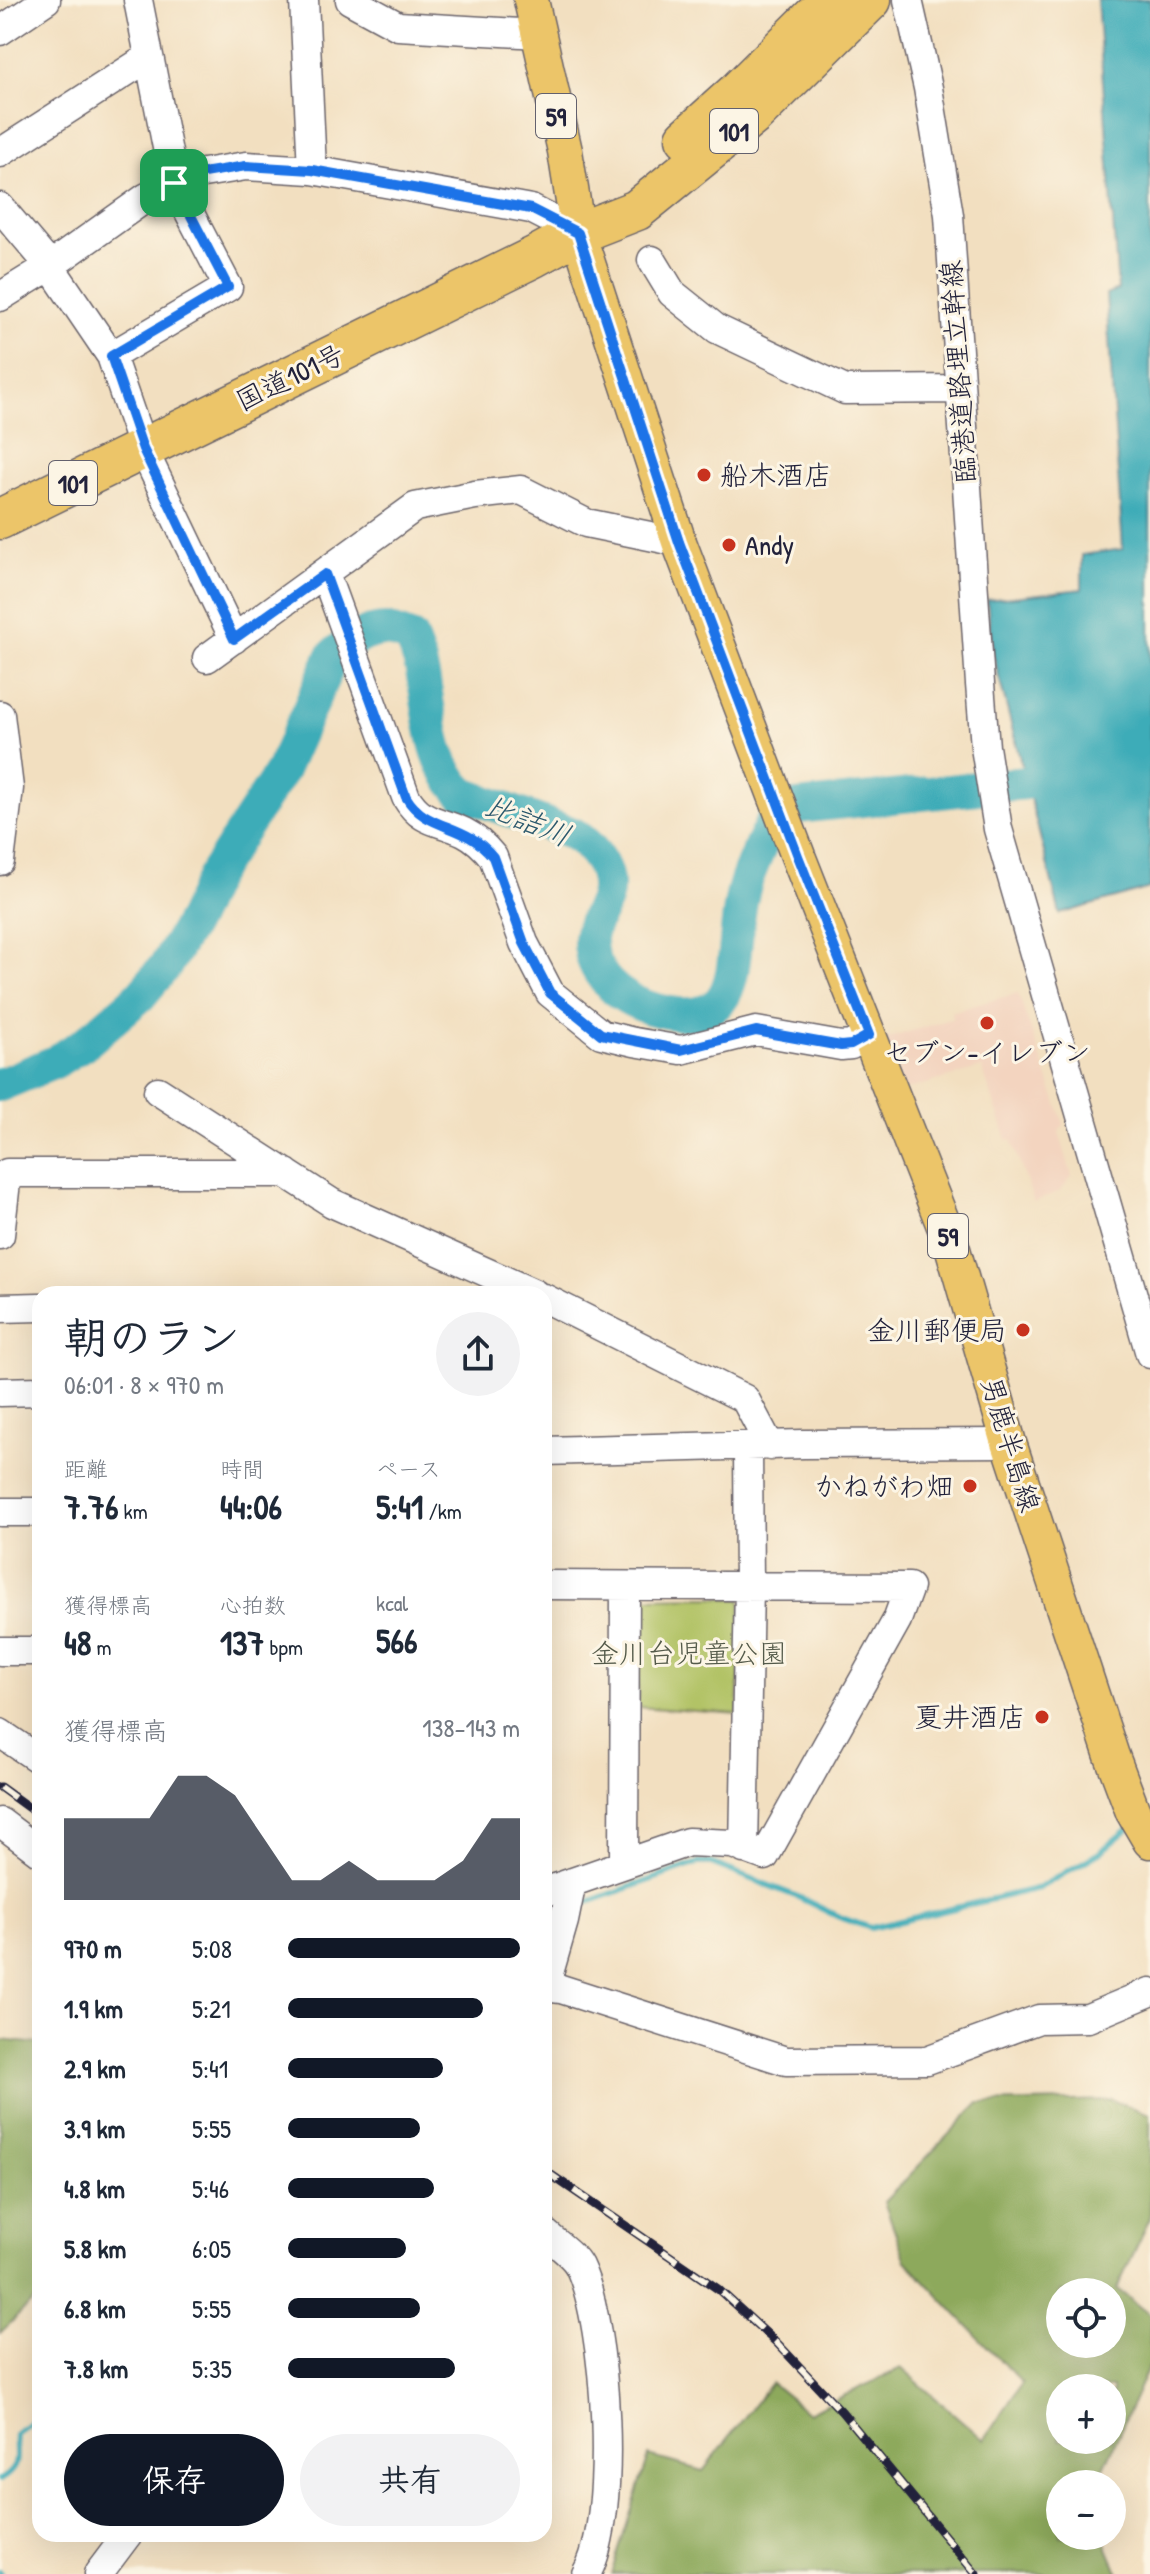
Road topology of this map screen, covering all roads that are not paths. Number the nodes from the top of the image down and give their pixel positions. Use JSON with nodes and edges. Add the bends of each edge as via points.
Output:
{"nodes":[{"id":1,"x":46,"y":0,"type":"edge"},
{"id":2,"x":138,"y":0,"type":"edge"},
{"id":3,"x":304,"y":0,"type":"edge"},
{"id":4,"x":350,"y":0,"type":"edge"},
{"id":5,"x":531,"y":0,"type":"edge"},
{"id":6,"x":830,"y":0,"type":"edge"},
{"id":7,"x":871,"y":0,"type":"edge"},
{"id":8,"x":908,"y":0,"type":"edge"},
{"id":9,"x":0,"y":31,"type":"edge"},
{"id":10,"x":538,"y":34,"type":"junction"},
{"id":11,"x":149,"y":57,"type":"junction"},
{"id":12,"x":0,"y":153,"type":"edge"},
{"id":13,"x":312,"y":170,"type":"junction"},
{"id":14,"x":174,"y":183,"type":"junction"},
{"id":15,"x":0,"y":207,"type":"edge"},
{"id":16,"x":578,"y":233,"type":"junction"},
{"id":17,"x":652,"y":260,"type":"dead end"},
{"id":18,"x":50,"y":266,"type":"junction"},
{"id":19,"x":0,"y":297,"type":"edge"},
{"id":20,"x":111,"y":356,"type":"junction"},
{"id":21,"x":960,"y":389,"type":"junction"},
{"id":22,"x":143,"y":449,"type":"junction"},
{"id":23,"x":1,"y":523,"type":"edge"},
{"id":24,"x":679,"y":542,"type":"junction"},
{"id":25,"x":325,"y":574,"type":"junction"},
{"id":26,"x":234,"y":639,"type":"junction"},
{"id":27,"x":207,"y":658,"type":"dead end"},
{"id":28,"x":0,"y":715,"type":"edge"},
{"id":29,"x":0,"y":861,"type":"edge"},
{"id":30,"x":869,"y":1035,"type":"junction"},
{"id":31,"x":158,"y":1091,"type":"dead end"},
{"id":32,"x":286,"y":1173,"type":"junction"},
{"id":33,"x":0,"y":1235,"type":"edge"},
{"id":34,"x":517,"y":1286,"type":"edge"},
{"id":35,"x":552,"y":1302,"type":"edge"},
{"id":36,"x":32,"y":1307,"type":"edge"},
{"id":37,"x":0,"y":1308,"type":"edge"},
{"id":38,"x":1150,"y":1354,"type":"edge"},
{"id":39,"x":32,"y":1391,"type":"edge"},
{"id":40,"x":0,"y":1392,"type":"edge"},
{"id":41,"x":1009,"y":1443,"type":"junction"},
{"id":42,"x":759,"y":1446,"type":"junction"},
{"id":43,"x":552,"y":1451,"type":"edge"},
{"id":44,"x":0,"y":1512,"type":"edge"},
{"id":45,"x":32,"y":1512,"type":"edge"},
{"id":46,"x":552,"y":1585,"type":"edge"},
{"id":47,"x":625,"y":1586,"type":"junction"},
{"id":48,"x":749,"y":1586,"type":"junction"},
{"id":49,"x":0,"y":1651,"type":"edge"},
{"id":50,"x":32,"y":1651,"type":"edge"},
{"id":51,"x":0,"y":1733,"type":"edge"},
{"id":52,"x":32,"y":1755,"type":"edge"},
{"id":53,"x":0,"y":1822,"type":"edge"},
{"id":54,"x":1142,"y":1828,"type":"edge"},
{"id":55,"x":32,"y":1846,"type":"edge"},
{"id":56,"x":744,"y":1849,"type":"junction"},
{"id":57,"x":624,"y":1864,"type":"junction"},
{"id":58,"x":572,"y":1882,"type":"junction"},
{"id":59,"x":552,"y":1889,"type":"edge"},
{"id":60,"x":552,"y":1961,"type":"edge"},
{"id":61,"x":552,"y":1988,"type":"edge"},
{"id":62,"x":1150,"y":1992,"type":"edge"},
{"id":63,"x":552,"y":2240,"type":"edge"},
{"id":64,"x":122,"y":2542,"type":"edge"},
{"id":65,"x":98,"y":2574,"type":"edge"},
{"id":66,"x":586,"y":2574,"type":"edge"}],
"edges":[{"from":1,"to":9,"type":"street"},
{"from":2,"to":11,"type":"street"},
{"from":3,"to":13,"type":"street"},
{"from":4,"to":10,"type":"street","via":[[398,26]]},
{"from":5,"to":10,"type":"main road","name":"男鹿半島線","number":"59"},
{"from":6,"to":16,"type":"highway","name":"国道101号","number":"101","via":[[737,92]]},
{"from":7,"to":16,"type":"highway","name":"国道101号","number":"101","via":[[754,115],[637,210]]},
{"from":8,"to":21,"type":"street","name":"臨港道路埋立幹線","via":[[949,215]]},
{"from":10,"to":16,"type":"main road","name":"男鹿半島線","number":"59"},
{"from":11,"to":12,"type":"street"},
{"from":11,"to":14,"type":"street"},
{"from":13,"to":14,"type":"street","via":[[246,166]]},
{"from":13,"to":16,"type":"street","via":[[531,209]]},
{"from":14,"to":18,"type":"street","via":[[119,215]]},
{"from":14,"to":20,"type":"street","via":[[228,287]]},
{"from":15,"to":18,"type":"street"},
{"from":16,"to":22,"type":"highway","name":"国道101号","number":"101"},
{"from":16,"to":24,"type":"main road","name":"男鹿半島線","number":"59"},
{"from":17,"to":21,"type":"street","via":[[672,293],[717,329],[845,390]]},
{"from":18,"to":19,"type":"street"},
{"from":18,"to":20,"type":"street"},
{"from":20,"to":22,"type":"street"},
{"from":21,"to":38,"type":"street","name":"臨港道路埋立幹線","via":[[985,747],[998,829]]},
{"from":22,"to":23,"type":"highway","name":"国道101号","number":"101"},
{"from":22,"to":26,"type":"street"},
{"from":24,"to":25,"type":"street","via":[[586,523],[521,490],[503,491],[415,507]]},
{"from":24,"to":30,"type":"main road","name":"男鹿半島線","number":"59"},
{"from":25,"to":26,"type":"street"},
{"from":25,"to":30,"type":"street","via":[[406,797],[423,817],[467,833],[493,857],[524,943],[550,993],[601,1034],[681,1050],[756,1031],[841,1046]]},
{"from":26,"to":27,"type":"street"},
{"from":28,"to":29,"type":"street","via":[[9,788]]},
{"from":30,"to":41,"type":"main road","name":"男鹿半島線","number":"59","via":[[952,1246]]},
{"from":31,"to":32,"type":"street"},
{"from":32,"to":33,"type":"street","via":[[7,1173]]},
{"from":32,"to":34,"type":"street","via":[[332,1203]]},
{"from":35,"to":42,"type":"street","via":[[745,1399]]},
{"from":36,"to":37,"type":"street"},
{"from":39,"to":40,"type":"street"},
{"from":41,"to":42,"type":"street"},
{"from":41,"to":54,"type":"main road","name":"男鹿半島線","number":"59","via":[[1112,1756]]},
{"from":42,"to":43,"type":"street"},
{"from":42,"to":48,"type":"street"},
{"from":44,"to":45,"type":"street"},
{"from":46,"to":47,"type":"street"},
{"from":47,"to":48,"type":"street"},
{"from":47,"to":57,"type":"street"},
{"from":48,"to":56,"type":"street"},
{"from":48,"to":56,"type":"street","via":[[909,1587],[897,1620],[765,1856]]},
{"from":49,"to":50,"type":"street"},
{"from":51,"to":52,"type":"street"},
{"from":53,"to":55,"type":"street"},
{"from":56,"to":57,"type":"street","via":[[688,1842]]},
{"from":57,"to":58,"type":"street"},
{"from":58,"to":59,"type":"street"},
{"from":58,"to":60,"type":"street"},
{"from":61,"to":62,"type":"street","via":[[786,2061],[927,2060],[1039,2019],[1088,2018]]},
{"from":63,"to":66,"type":"street","via":[[578,2264],[598,2327],[608,2457],[599,2531]]},
{"from":64,"to":65,"type":"street"}]}
